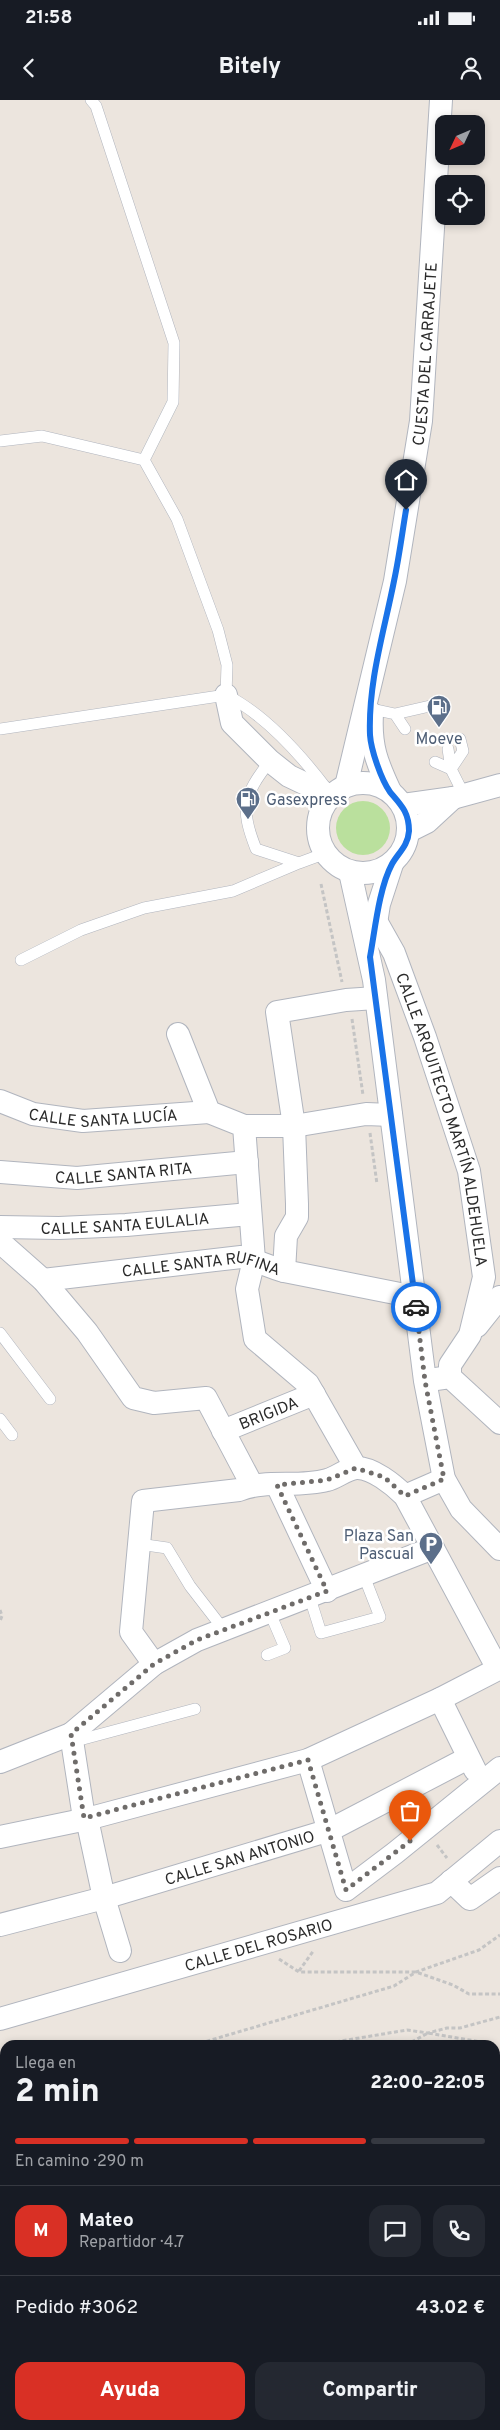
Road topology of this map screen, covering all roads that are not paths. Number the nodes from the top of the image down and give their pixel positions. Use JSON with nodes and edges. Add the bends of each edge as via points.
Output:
{"nodes":[{"id":1,"x":91,"y":100,"type":"edge"},
{"id":2,"x":441,"y":100,"type":"edge"},
{"id":3,"x":0,"y":440,"type":"edge"},
{"id":4,"x":144,"y":460,"type":"junction"},
{"id":5,"x":375,"y":664,"type":"junction"},
{"id":6,"x":226,"y":695,"type":"junction"},
{"id":7,"x":430,"y":706,"type":"dead end"},
{"id":8,"x":372,"y":709,"type":"junction"},
{"id":9,"x":395,"y":714,"type":"junction"},
{"id":10,"x":418,"y":717,"type":"dead end"},
{"id":11,"x":0,"y":729,"type":"edge"},
{"id":12,"x":404,"y":729,"type":"dead end"},
{"id":13,"x":460,"y":739,"type":"dead end"},
{"id":14,"x":448,"y":750,"type":"dead end"},
{"id":15,"x":270,"y":761,"type":"junction"},
{"id":16,"x":435,"y":762,"type":"dead end"},
{"id":17,"x":451,"y":769,"type":"junction"},
{"id":18,"x":500,"y":785,"type":"edge"},
{"id":19,"x":338,"y":791,"type":"junction"},
{"id":20,"x":459,"y":797,"type":"junction"},
{"id":21,"x":396,"y":798,"type":"junction"},
{"id":22,"x":409,"y":831,"type":"junction"},
{"id":23,"x":326,"y":853,"type":"junction"},
{"id":24,"x":299,"y":863,"type":"junction"},
{"id":25,"x":392,"y":864,"type":"junction"},
{"id":26,"x":350,"y":872,"type":"junction"},
{"id":27,"x":376,"y":921,"type":"junction"},
{"id":28,"x":370,"y":957,"type":"junction"},
{"id":29,"x":21,"y":960,"type":"dead end"},
{"id":30,"x":376,"y":998,"type":"junction"},
{"id":31,"x":178,"y":1034,"type":"dead end"},
{"id":32,"x":0,"y":1101,"type":"edge"},
{"id":33,"x":209,"y":1112,"type":"junction"},
{"id":34,"x":391,"y":1115,"type":"junction"},
{"id":35,"x":244,"y":1126,"type":"junction"},
{"id":36,"x":294,"y":1126,"type":"junction"},
{"id":37,"x":247,"y":1162,"type":"junction"},
{"id":38,"x":0,"y":1172,"type":"edge"},
{"id":39,"x":250,"y":1214,"type":"junction"},
{"id":40,"x":0,"y":1227,"type":"edge"},
{"id":41,"x":0,"y":1242,"type":"edge"},
{"id":42,"x":254,"y":1260,"type":"junction"},
{"id":43,"x":284,"y":1271,"type":"junction"},
{"id":44,"x":43,"y":1280,"type":"junction"},
{"id":45,"x":415,"y":1297,"type":"junction"},
{"id":46,"x":500,"y":1297,"type":"edge"},
{"id":47,"x":0,"y":1333,"type":"edge"},
{"id":48,"x":470,"y":1335,"type":"junction"},
{"id":49,"x":450,"y":1376,"type":"junction"},
{"id":50,"x":425,"y":1381,"type":"junction"},
{"id":51,"x":314,"y":1394,"type":"junction"},
{"id":52,"x":50,"y":1399,"type":"dead end"},
{"id":53,"x":0,"y":1419,"type":"edge"},
{"id":54,"x":500,"y":1423,"type":"edge"},
{"id":55,"x":223,"y":1431,"type":"junction"},
{"id":56,"x":12,"y":1435,"type":"dead end"},
{"id":57,"x":356,"y":1468,"type":"junction"},
{"id":58,"x":444,"y":1479,"type":"junction"},
{"id":59,"x":252,"y":1485,"type":"junction"},
{"id":60,"x":277,"y":1485,"type":"junction"},
{"id":61,"x":405,"y":1496,"type":"junction"},
{"id":62,"x":139,"y":1544,"type":"junction"},
{"id":63,"x":433,"y":1548,"type":"junction"},
{"id":64,"x":500,"y":1549,"type":"edge"},
{"id":65,"x":364,"y":1576,"type":"junction"},
{"id":66,"x":318,"y":1594,"type":"junction"},
{"id":67,"x":270,"y":1613,"type":"junction"},
{"id":68,"x":224,"y":1630,"type":"junction"},
{"id":69,"x":267,"y":1655,"type":"dead end"},
{"id":70,"x":154,"y":1664,"type":"junction"},
{"id":71,"x":499,"y":1668,"type":"edge"},
{"id":72,"x":440,"y":1699,"type":"junction"},
{"id":73,"x":194,"y":1709,"type":"dead end"},
{"id":74,"x":72,"y":1738,"type":"junction"},
{"id":75,"x":468,"y":1758,"type":"junction"},
{"id":76,"x":308,"y":1760,"type":"junction"},
{"id":77,"x":0,"y":1762,"type":"edge"},
{"id":78,"x":500,"y":1768,"type":"edge"},
{"id":79,"x":482,"y":1782,"type":"junction"},
{"id":80,"x":86,"y":1818,"type":"junction"},
{"id":81,"x":330,"y":1830,"type":"junction"},
{"id":82,"x":0,"y":1837,"type":"edge"},
{"id":83,"x":500,"y":1841,"type":"edge"},
{"id":84,"x":455,"y":1878,"type":"junction"},
{"id":85,"x":500,"y":1878,"type":"edge"},
{"id":86,"x":104,"y":1898,"type":"junction"},
{"id":87,"x":0,"y":1925,"type":"edge"},
{"id":88,"x":120,"y":1951,"type":"dead end"},
{"id":89,"x":0,"y":2019,"type":"edge"}],
"edges":[{"from":1,"to":4,"type":"lane","via":[[96,106],[174,343],[173,402]]},
{"from":2,"to":5,"type":"street","name":"CUESTA DEL CARRAJETE","via":[[421,422],[395,580]]},
{"from":3,"to":4,"type":"lane","via":[[42,436]]},
{"from":4,"to":6,"type":"lane","via":[[177,519],[218,630],[227,665]]},
{"from":5,"to":8,"type":"street","name":"CUESTA DEL CARRAJETE"},
{"from":5,"to":19,"type":"street","name":"CUESTA DEL CARRAJETE"},
{"from":6,"to":11,"type":"lane"},
{"from":6,"to":15,"type":"street","via":[[232,723]]},
{"from":6,"to":19,"type":"lane","via":[[246,705]]},
{"from":7,"to":9,"type":"lane"},
{"from":8,"to":9,"type":"lane"},
{"from":8,"to":21,"type":"street","name":"CUESTA DEL CARRAJETE","via":[[370,735],[374,751]]},
{"from":9,"to":10,"type":"lane"},
{"from":9,"to":12,"type":"lane"},
{"from":13,"to":17,"type":"lane","via":[[463,751]]},
{"from":14,"to":17,"type":"lane"},
{"from":15,"to":19,"type":"street","via":[[289,776]]},
{"from":15,"to":24,"type":"lane","via":[[250,788],[245,810],[249,831],[256,849]]},
{"from":16,"to":17,"type":"lane"},
{"from":17,"to":20,"type":"lane"},
{"from":18,"to":20,"type":"street"},
{"from":19,"to":21,"type":"street","via":[[361,782],[376,784]]},
{"from":19,"to":23,"type":"street","via":[[322,808],[318,823],[319,839]]},
{"from":20,"to":21,"type":"street"},
{"from":20,"to":22,"type":"street","via":[[427,822]]},
{"from":21,"to":22,"type":"street"},
{"from":22,"to":25,"type":"street","via":[[406,844]]},
{"from":23,"to":24,"type":"lane"},
{"from":23,"to":26,"type":"street"},
{"from":24,"to":29,"type":"lane","via":[[233,892],[134,911],[81,930]]},
{"from":25,"to":26,"type":"street","via":[[372,872]]},
{"from":25,"to":27,"type":"street"},
{"from":26,"to":28,"type":"street"},
{"from":27,"to":28,"type":"street"},
{"from":27,"to":48,"type":"street","name":"CALLE ARQUITECTO MARTÍN ALDEHUELA","via":[[394,953],[469,1171],[484,1277]]},
{"from":28,"to":30,"type":"street"},
{"from":30,"to":34,"type":"street"},
{"from":30,"to":36,"type":"street","via":[[277,1012]]},
{"from":31,"to":33,"type":"street"},
{"from":32,"to":33,"type":"street","name":"CALLE SANTA LUCÍA","via":[[33,1114],[83,1121]]},
{"from":33,"to":35,"type":"street"},
{"from":34,"to":36,"type":"street","via":[[366,1114]]},
{"from":34,"to":45,"type":"street"},
{"from":35,"to":36,"type":"street"},
{"from":35,"to":37,"type":"street"},
{"from":36,"to":43,"type":"street","via":[[297,1217],[286,1236]]},
{"from":37,"to":38,"type":"street","name":"CALLE SANTA RITA","via":[[77,1178]]},
{"from":37,"to":39,"type":"street"},
{"from":39,"to":40,"type":"street","name":"CALLE SANTA EULALIA","via":[[116,1226]]},
{"from":39,"to":42,"type":"street"},
{"from":41,"to":44,"type":"street"},
{"from":42,"to":43,"type":"street","name":"CALLE SANTA RUFINA"},
{"from":42,"to":44,"type":"street","name":"CALLE SANTA RUFINA","via":[[241,1258]]},
{"from":42,"to":51,"type":"street","via":[[247,1289],[255,1338],[308,1384]]},
{"from":43,"to":45,"type":"street","name":"CALLE SANTA RUFINA"},
{"from":44,"to":55,"type":"street","via":[[87,1332],[133,1398],[154,1403],[206,1398]]},
{"from":45,"to":50,"type":"street"},
{"from":46,"to":48,"type":"street"},
{"from":47,"to":52,"type":"lane"},
{"from":48,"to":49,"type":"street","name":"CALLE ARQUITECTO MARTÍN ALDEHUELA","via":[[450,1365]]},
{"from":49,"to":50,"type":"street"},
{"from":49,"to":54,"type":"street"},
{"from":50,"to":58,"type":"street"},
{"from":51,"to":55,"type":"street","name":"BRIGIDA"},
{"from":51,"to":57,"type":"street"},
{"from":53,"to":56,"type":"lane"},
{"from":55,"to":59,"type":"street"},
{"from":57,"to":60,"type":"street","via":[[327,1480]]},
{"from":57,"to":61,"type":"street","via":[[384,1477]]},
{"from":58,"to":61,"type":"street"},
{"from":58,"to":64,"type":"street","via":[[462,1509]]},
{"from":59,"to":60,"type":"street"},
{"from":59,"to":62,"type":"street","via":[[239,1490],[143,1501]]},
{"from":60,"to":66,"type":"street"},
{"from":61,"to":63,"type":"street"},
{"from":62,"to":68,"type":"lane","via":[[168,1548],[190,1586]]},
{"from":62,"to":70,"type":"street","via":[[130,1632]]},
{"from":63,"to":65,"type":"street"},
{"from":63,"to":71,"type":"street"},
{"from":65,"to":66,"type":"street"},
{"from":65,"to":66,"type":"lane","via":[[380,1617],[321,1633]]},
{"from":66,"to":67,"type":"street"},
{"from":67,"to":68,"type":"street"},
{"from":67,"to":69,"type":"lane","via":[[285,1648]]},
{"from":68,"to":70,"type":"street","via":[[197,1640]]},
{"from":70,"to":74,"type":"street"},
{"from":71,"to":72,"type":"street"},
{"from":72,"to":75,"type":"street"},
{"from":72,"to":76,"type":"street"},
{"from":73,"to":74,"type":"lane"},
{"from":74,"to":77,"type":"street"},
{"from":74,"to":80,"type":"street"},
{"from":75,"to":79,"type":"street"},
{"from":75,"to":81,"type":"street","name":"CALLE SAN ANTONIO"},
{"from":76,"to":80,"type":"street"},
{"from":76,"to":81,"type":"street"},
{"from":78,"to":79,"type":"street"},
{"from":79,"to":81,"type":"street","via":[[346,1890]]},
{"from":80,"to":82,"type":"street"},
{"from":80,"to":86,"type":"street"},
{"from":81,"to":86,"type":"street","name":"CALLE SAN ANTONIO"},
{"from":83,"to":84,"type":"street","name":"CALLE DEL ROSARIO"},
{"from":84,"to":85,"type":"street","via":[[470,1899]]},
{"from":84,"to":89,"type":"street","name":"CALLE DEL ROSARIO","via":[[437,1893]]},
{"from":86,"to":87,"type":"street","name":"CALLE SAN ANTONIO"},
{"from":86,"to":88,"type":"street"}]}
